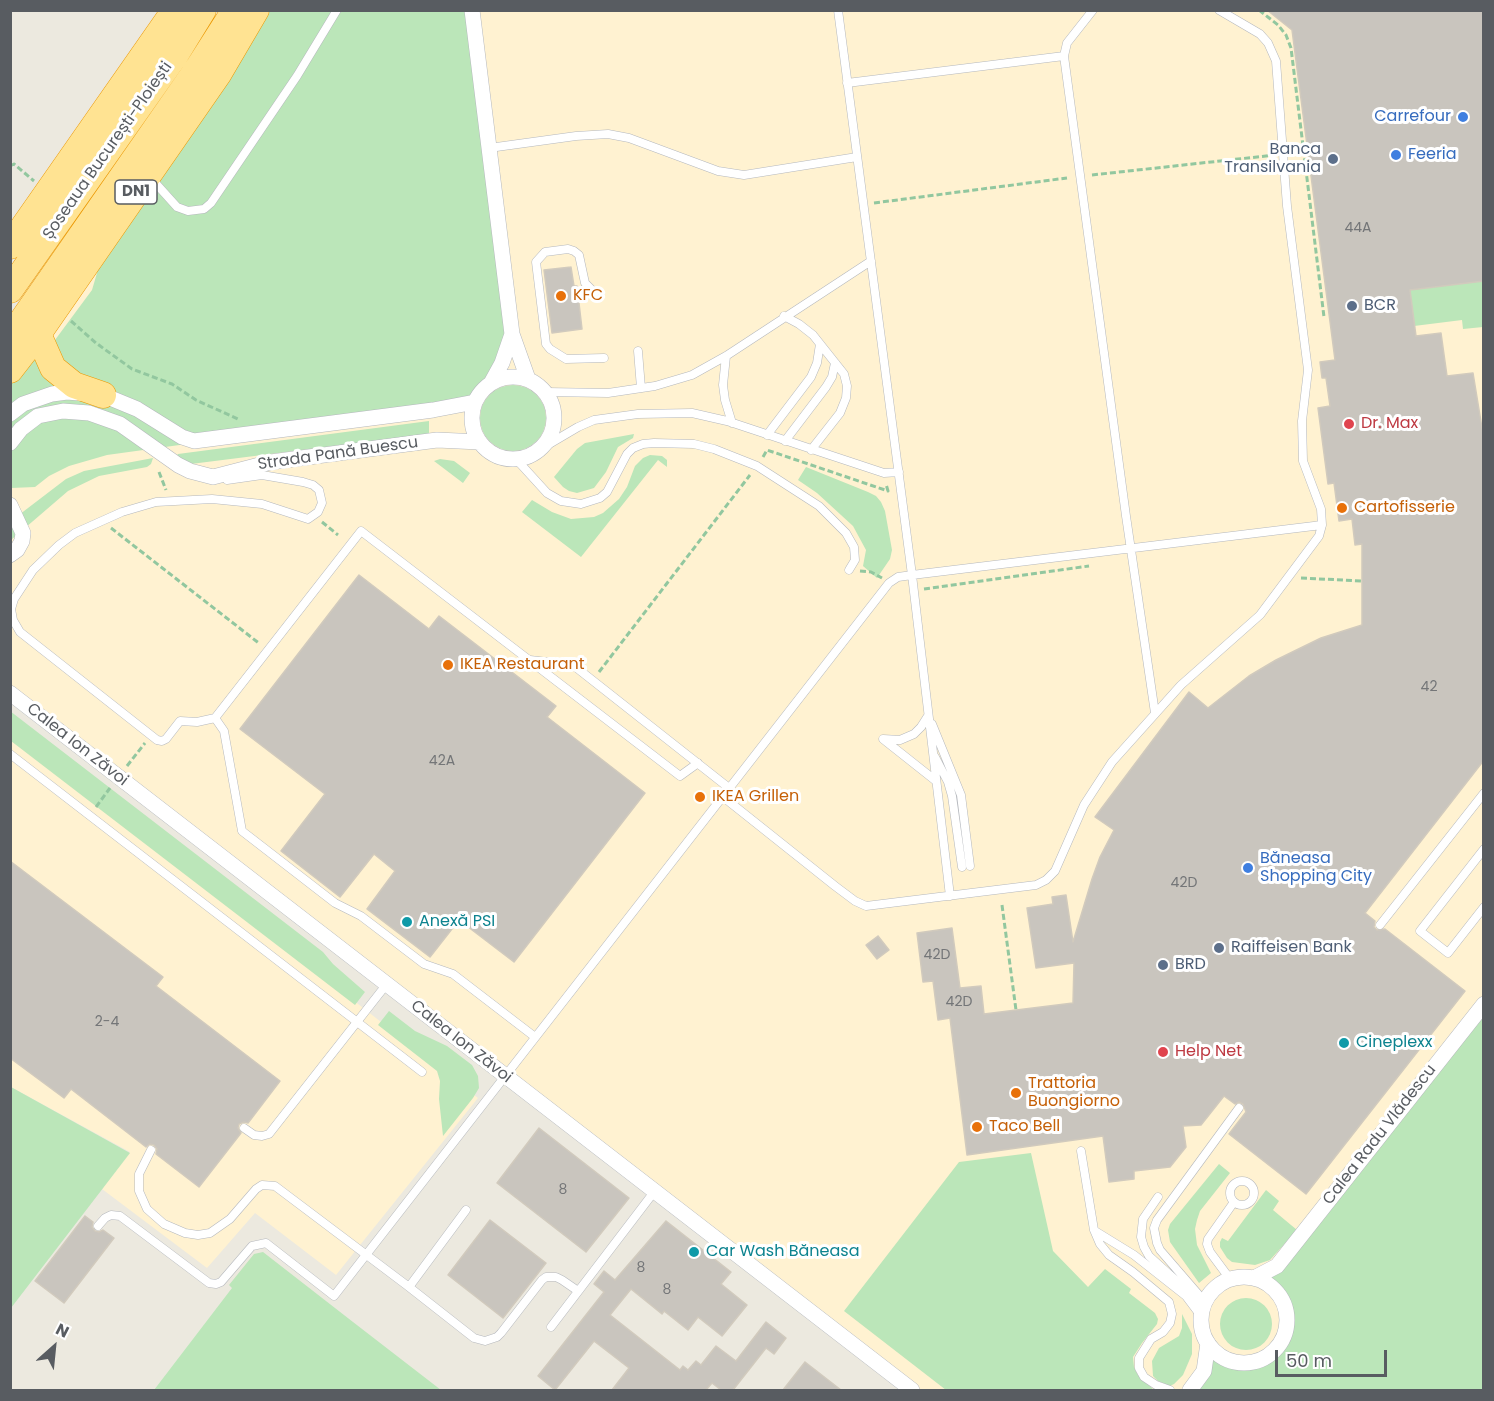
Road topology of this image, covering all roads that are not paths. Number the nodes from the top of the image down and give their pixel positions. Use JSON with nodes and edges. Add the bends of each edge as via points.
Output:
{"nodes":[{"id":1,"x":175,"y":10,"type":"edge"},
{"id":2,"x":203,"y":10,"type":"edge"},
{"id":3,"x":235,"y":10,"type":"edge"},
{"id":4,"x":256,"y":10,"type":"edge"},
{"id":5,"x":337,"y":10,"type":"edge"},
{"id":6,"x":472,"y":10,"type":"edge"},
{"id":7,"x":838,"y":10,"type":"edge"},
{"id":8,"x":1093,"y":10,"type":"edge"},
{"id":9,"x":1219,"y":10,"type":"edge"},
{"id":10,"x":1064,"y":56,"type":"junction"},
{"id":11,"x":847,"y":83,"type":"junction"},
{"id":12,"x":489,"y":148,"type":"junction"},
{"id":13,"x":857,"y":157,"type":"junction"},
{"id":14,"x":148,"y":175,"type":"junction"},
{"id":15,"x":10,"y":246,"type":"edge"},
{"id":16,"x":871,"y":261,"type":"junction"},
{"id":17,"x":10,"y":290,"type":"edge"},
{"id":18,"x":595,"y":293,"type":"dead end"},
{"id":19,"x":784,"y":316,"type":"junction"},
{"id":20,"x":38,"y":333,"type":"junction"},
{"id":21,"x":512,"y":334,"type":"junction"},
{"id":22,"x":10,"y":338,"type":"edge"},
{"id":23,"x":820,"y":344,"type":"junction"},
{"id":24,"x":638,"y":351,"type":"dead end"},
{"id":25,"x":726,"y":356,"type":"junction"},
{"id":26,"x":604,"y":357,"type":"dead end"},
{"id":27,"x":835,"y":363,"type":"junction"},
{"id":28,"x":10,"y":370,"type":"edge"},
{"id":29,"x":528,"y":379,"type":"junction"},
{"id":30,"x":491,"y":383,"type":"junction"},
{"id":31,"x":641,"y":388,"type":"junction"},
{"id":32,"x":546,"y":392,"type":"junction"},
{"id":33,"x":103,"y":395,"type":"junction"},
{"id":34,"x":475,"y":402,"type":"junction"},
{"id":35,"x":10,"y":414,"type":"edge"},
{"id":36,"x":732,"y":423,"type":"junction"},
{"id":37,"x":766,"y":435,"type":"junction"},
{"id":38,"x":784,"y":441,"type":"junction"},
{"id":39,"x":480,"y":442,"type":"junction"},
{"id":40,"x":10,"y":443,"type":"edge"},
{"id":41,"x":539,"y":450,"type":"junction"},
{"id":42,"x":811,"y":450,"type":"junction"},
{"id":43,"x":516,"y":459,"type":"junction"},
{"id":44,"x":899,"y":472,"type":"junction"},
{"id":45,"x":213,"y":477,"type":"junction"},
{"id":46,"x":10,"y":505,"type":"edge"},
{"id":47,"x":1322,"y":525,"type":"junction"},
{"id":48,"x":1131,"y":549,"type":"junction"},
{"id":49,"x":10,"y":555,"type":"edge"},
{"id":50,"x":849,"y":570,"type":"road end"},
{"id":51,"x":912,"y":575,"type":"junction"},
{"id":52,"x":529,"y":660,"type":"junction"},
{"id":53,"x":10,"y":693,"type":"edge"},
{"id":54,"x":1155,"y":713,"type":"junction"},
{"id":55,"x":928,"y":714,"type":"junction"},
{"id":56,"x":215,"y":718,"type":"junction"},
{"id":57,"x":933,"y":753,"type":"junction"},
{"id":58,"x":10,"y":754,"type":"edge"},
{"id":59,"x":698,"y":763,"type":"junction"},
{"id":60,"x":936,"y":781,"type":"junction"},
{"id":61,"x":729,"y":788,"type":"junction"},
{"id":62,"x":1484,"y":794,"type":"edge"},
{"id":63,"x":722,"y":796,"type":"junction"},
{"id":64,"x":1484,"y":849,"type":"edge"},
{"id":65,"x":950,"y":896,"type":"junction"},
{"id":66,"x":1484,"y":907,"type":"edge"},
{"id":67,"x":1380,"y":925,"type":"dead end"},
{"id":68,"x":386,"y":985,"type":"junction"},
{"id":69,"x":1484,"y":1004,"type":"edge"},
{"id":70,"x":358,"y":1022,"type":"junction"},
{"id":71,"x":535,"y":1037,"type":"junction"},
{"id":72,"x":422,"y":1072,"type":"dead end"},
{"id":73,"x":505,"y":1077,"type":"junction"},
{"id":74,"x":1239,"y":1108,"type":"dead end"},
{"id":75,"x":244,"y":1128,"type":"dead end"},
{"id":76,"x":151,"y":1150,"type":"dead end"},
{"id":77,"x":1082,"y":1150,"type":"dead end"},
{"id":78,"x":654,"y":1192,"type":"junction"},
{"id":79,"x":1158,"y":1197,"type":"dead end"},
{"id":80,"x":1234,"y":1202,"type":"dead end"},
{"id":81,"x":466,"y":1210,"type":"dead end"},
{"id":82,"x":98,"y":1226,"type":"dead end"},
{"id":83,"x":1094,"y":1230,"type":"junction"},
{"id":84,"x":366,"y":1256,"type":"junction"},
{"id":85,"x":1277,"y":1266,"type":"junction"},
{"id":86,"x":1254,"y":1278,"type":"junction"},
{"id":87,"x":1230,"y":1279,"type":"junction"},
{"id":88,"x":409,"y":1287,"type":"junction"},
{"id":89,"x":1275,"y":1291,"type":"junction"},
{"id":90,"x":578,"y":1292,"type":"junction"},
{"id":91,"x":1203,"y":1309,"type":"junction"},
{"id":92,"x":551,"y":1327,"type":"dead end"},
{"id":93,"x":1208,"y":1343,"type":"junction"},
{"id":94,"x":1234,"y":1362,"type":"junction"},
{"id":95,"x":1204,"y":1371,"type":"junction"},
{"id":96,"x":912,"y":1390,"type":"edge"},
{"id":97,"x":1170,"y":1390,"type":"edge"},
{"id":98,"x":1190,"y":1390,"type":"edge"}],
"edges":[{"from":1,"to":15,"type":"highway"},
{"from":2,"to":17,"type":"highway","name":"Șoseaua București-Ploiești","number":"DN1"},
{"from":3,"to":22,"type":"highway","name":"Șoseaua București-Ploiești","number":"DN1"},
{"from":4,"to":14,"type":"highway","number":"DN1","via":[[219,73]]},
{"from":5,"to":14,"type":"lane","via":[[297,76],[204,209],[188,211],[177,207]]},
{"from":6,"to":12,"type":"street"},
{"from":7,"to":11,"type":"lane"},
{"from":8,"to":10,"type":"lane","via":[[1067,43]]},
{"from":9,"to":47,"type":"lane","via":[[1260,34],[1276,61],[1282,154],[1308,370],[1302,421],[1303,461],[1321,509]]},
{"from":10,"to":11,"type":"lane"},
{"from":10,"to":48,"type":"lane"},
{"from":11,"to":13,"type":"lane"},
{"from":12,"to":13,"type":"lane","via":[[608,135],[629,138],[718,171],[744,175]]},
{"from":12,"to":21,"type":"street"},
{"from":13,"to":16,"type":"lane"},
{"from":14,"to":20,"type":"highway","number":"DN1"},
{"from":16,"to":19,"type":"lane"},
{"from":16,"to":44,"type":"lane"},
{"from":18,"to":26,"type":"lane","via":[[585,283],[579,255],[574,251],[545,252],[536,262],[546,344],[566,359]]},
{"from":19,"to":23,"type":"lane","via":[[800,324]]},
{"from":19,"to":25,"type":"lane"},
{"from":20,"to":28,"type":"highway","number":"DN1"},
{"from":20,"to":33,"type":"highway","via":[[49,362],[60,376],[74,386]]},
{"from":21,"to":29,"type":"street"},
{"from":21,"to":30,"type":"street"},
{"from":23,"to":27,"type":"lane"},
{"from":23,"to":37,"type":"lane","via":[[811,377]]},
{"from":24,"to":31,"type":"lane"},
{"from":25,"to":31,"type":"lane","via":[[692,375]]},
{"from":25,"to":36,"type":"lane","via":[[724,393]]},
{"from":27,"to":38,"type":"lane","via":[[826,387]]},
{"from":27,"to":42,"type":"lane","via":[[848,386],[846,398],[840,413]]},
{"from":29,"to":30,"type":"street","via":[[515,376]]},
{"from":29,"to":32,"type":"street"},
{"from":30,"to":34,"type":"street"},
{"from":31,"to":32,"type":"lane","via":[[598,394]]},
{"from":32,"to":41,"type":"street","via":[[555,421],[549,439]]},
{"from":33,"to":34,"type":"street","name":"Strada Pană Buescu","via":[[194,441]]},
{"from":33,"to":35,"type":"street","name":"Strada Pană Buescu","via":[[52,394],[23,404]]},
{"from":34,"to":39,"type":"street","via":[[472,424]]},
{"from":36,"to":37,"type":"lane"},
{"from":36,"to":41,"type":"lane","via":[[692,413],[607,418],[587,423]]},
{"from":37,"to":38,"type":"lane"},
{"from":38,"to":42,"type":"lane"},
{"from":39,"to":43,"type":"street","via":[[497,455]]},
{"from":39,"to":45,"type":"street","name":"Strada Pană Buescu","via":[[437,440],[272,462]]},
{"from":40,"to":45,"type":"street","via":[[38,417],[63,411],[89,414],[120,424],[178,465]]},
{"from":41,"to":43,"type":"street"},
{"from":42,"to":44,"type":"lane","via":[[884,473]]},
{"from":43,"to":50,"type":"lane","via":[[547,493],[561,501],[580,504],[607,492],[633,448],[654,443],[714,449],[757,466],[808,497],[846,532],[854,547],[855,560]]},
{"from":44,"to":51,"type":"lane"},
{"from":45,"to":56,"type":"lane","via":[[228,480],[262,476],[313,485],[319,490],[322,503],[308,519],[262,504],[212,500],[156,502],[101,520],[75,533],[33,570],[11,609],[20,632],[157,740],[166,739],[180,722]]},
{"from":46,"to":49,"type":"street","via":[[23,533],[22,542]]},
{"from":47,"to":48,"type":"lane"},
{"from":47,"to":54,"type":"lane","via":[[1319,536],[1260,615]]},
{"from":48,"to":51,"type":"lane"},
{"from":48,"to":54,"type":"lane"},
{"from":51,"to":55,"type":"lane"},
{"from":51,"to":61,"type":"lane","via":[[889,583]]},
{"from":52,"to":56,"type":"lane","via":[[361,531]]},
{"from":52,"to":59,"type":"lane","via":[[573,665]]},
{"from":52,"to":59,"type":"lane","via":[[680,776]]},
{"from":53,"to":68,"type":"street","name":"Calea Ion Zăvoi"},
{"from":54,"to":65,"type":"lane","via":[[1098,782],[1055,871],[1046,880],[1036,885]]},
{"from":55,"to":57,"type":"lane"},
{"from":55,"to":57,"type":"lane","via":[[961,795],[966,867],[948,782]]},
{"from":55,"to":60,"type":"lane","via":[[914,734],[900,740],[883,739]]},
{"from":56,"to":71,"type":"lane","via":[[224,731],[242,831],[335,903],[361,916],[424,964],[453,974]]},
{"from":57,"to":60,"type":"lane"},
{"from":58,"to":70,"type":"lane"},
{"from":59,"to":61,"type":"lane"},
{"from":60,"to":65,"type":"lane"},
{"from":61,"to":63,"type":"lane"},
{"from":62,"to":67,"type":"lane"},
{"from":63,"to":65,"type":"lane","via":[[860,904],[875,906]]},
{"from":63,"to":71,"type":"lane"},
{"from":64,"to":66,"type":"lane","via":[[1420,932],[1448,953]]},
{"from":68,"to":70,"type":"lane"},
{"from":68,"to":73,"type":"street","name":"Calea Ion Zăvoi"},
{"from":69,"to":85,"type":"street","name":"Calea Radu Vlădescu"},
{"from":70,"to":72,"type":"lane"},
{"from":70,"to":75,"type":"lane","via":[[269,1134],[254,1135]]},
{"from":71,"to":73,"type":"lane"},
{"from":73,"to":78,"type":"street","name":"Calea Ion Zăvoi"},
{"from":73,"to":84,"type":"lane"},
{"from":74,"to":91,"type":"lane","via":[[1154,1228],[1160,1250]]},
{"from":76,"to":84,"type":"lane","via":[[139,1174],[139,1191],[154,1217],[175,1230],[198,1235],[210,1233],[230,1219],[256,1189],[269,1185],[281,1190]]},
{"from":77,"to":83,"type":"lane"},
{"from":78,"to":90,"type":"lane"},
{"from":78,"to":96,"type":"street","name":"Calea Ion Zăvoi"},
{"from":79,"to":91,"type":"lane","via":[[1143,1219],[1144,1247]]},
{"from":80,"to":87,"type":"lane","via":[[1208,1239],[1210,1252]]},
{"from":81,"to":88,"type":"lane"},
{"from":82,"to":84,"type":"lane","via":[[111,1215],[120,1216],[209,1283],[216,1284],[252,1246],[266,1243],[334,1296]]},
{"from":83,"to":91,"type":"lane","via":[[1134,1255]]},
{"from":83,"to":97,"type":"lane","via":[[1109,1255],[1169,1302],[1170,1323],[1138,1358],[1144,1377]]},
{"from":84,"to":88,"type":"lane"},
{"from":85,"to":86,"type":"street","name":"Calea Radu Vlădescu"},
{"from":85,"to":89,"type":"street"},
{"from":86,"to":87,"type":"street"},
{"from":86,"to":89,"type":"street"},
{"from":87,"to":91,"type":"street","via":[[1211,1292]]},
{"from":88,"to":90,"type":"lane","via":[[474,1338],[485,1341],[501,1333],[546,1277],[562,1280]]},
{"from":89,"to":94,"type":"street","via":[[1287,1319],[1280,1343],[1262,1359]]},
{"from":90,"to":92,"type":"lane"},
{"from":91,"to":93,"type":"street","via":[[1201,1326]]},
{"from":93,"to":94,"type":"street"},
{"from":93,"to":95,"type":"street"},
{"from":94,"to":95,"type":"street"},
{"from":95,"to":98,"type":"street"}]}
